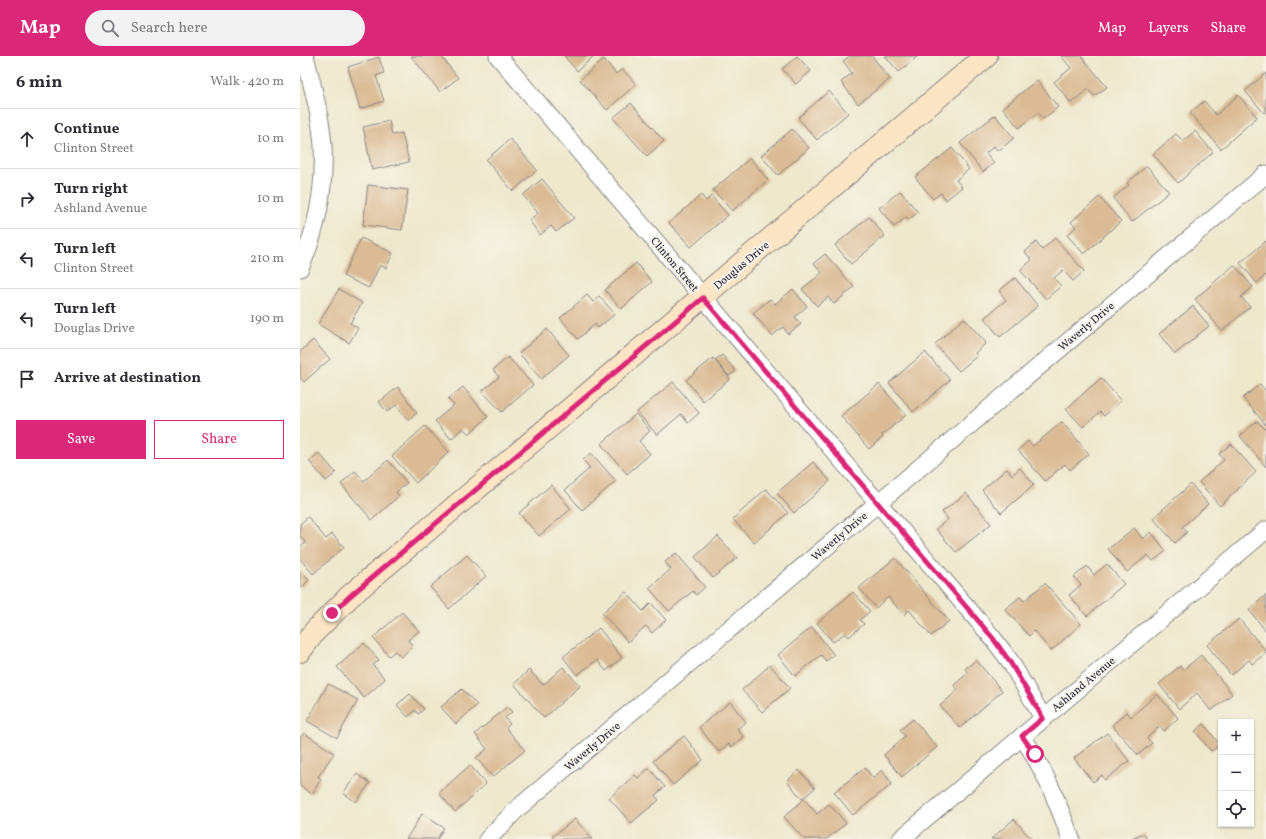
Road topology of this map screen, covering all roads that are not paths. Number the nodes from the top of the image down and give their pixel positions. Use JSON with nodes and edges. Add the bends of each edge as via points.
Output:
{"nodes":[{"id":1,"x":305,"y":56,"type":"edge"},
{"id":2,"x":498,"y":56,"type":"edge"},
{"id":3,"x":986,"y":56,"type":"edge"},
{"id":4,"x":1266,"y":174,"type":"edge"},
{"id":5,"x":300,"y":268,"type":"edge"},
{"id":6,"x":703,"y":298,"type":"junction"},
{"id":7,"x":878,"y":504,"type":"junction"},
{"id":8,"x":1266,"y":530,"type":"edge"},
{"id":9,"x":300,"y":651,"type":"edge"},
{"id":10,"x":1043,"y":718,"type":"junction"},
{"id":11,"x":1022,"y":736,"type":"junction"},
{"id":12,"x":488,"y":839,"type":"edge"},
{"id":13,"x":901,"y":839,"type":"edge"},
{"id":14,"x":1070,"y":839,"type":"edge"}],
"edges":[{"from":1,"to":5,"type":"street","via":[[320,124],[323,163],[319,206],[307,252]]},
{"from":2,"to":6,"type":"street","name":"Clinton Street"},
{"from":3,"to":6,"type":"street","name":"Douglas Drive"},
{"from":4,"to":7,"type":"street","name":"Waverly Drive"},
{"from":6,"to":7,"type":"street","name":"Clinton Street"},
{"from":6,"to":9,"type":"street","name":"Douglas Drive","via":[[350,596],[315,631]]},
{"from":7,"to":10,"type":"street","name":"Clinton Street","via":[[992,637]]},
{"from":7,"to":12,"type":"street","name":"Waverly Drive","via":[[518,810]]},
{"from":8,"to":10,"type":"street","name":"Ashland Avenue"},
{"from":10,"to":11,"type":"street","name":"Ashland Avenue"},
{"from":11,"to":13,"type":"street","name":"Ashland Avenue"},
{"from":11,"to":14,"type":"street","via":[[1035,754],[1050,785]]}]}
